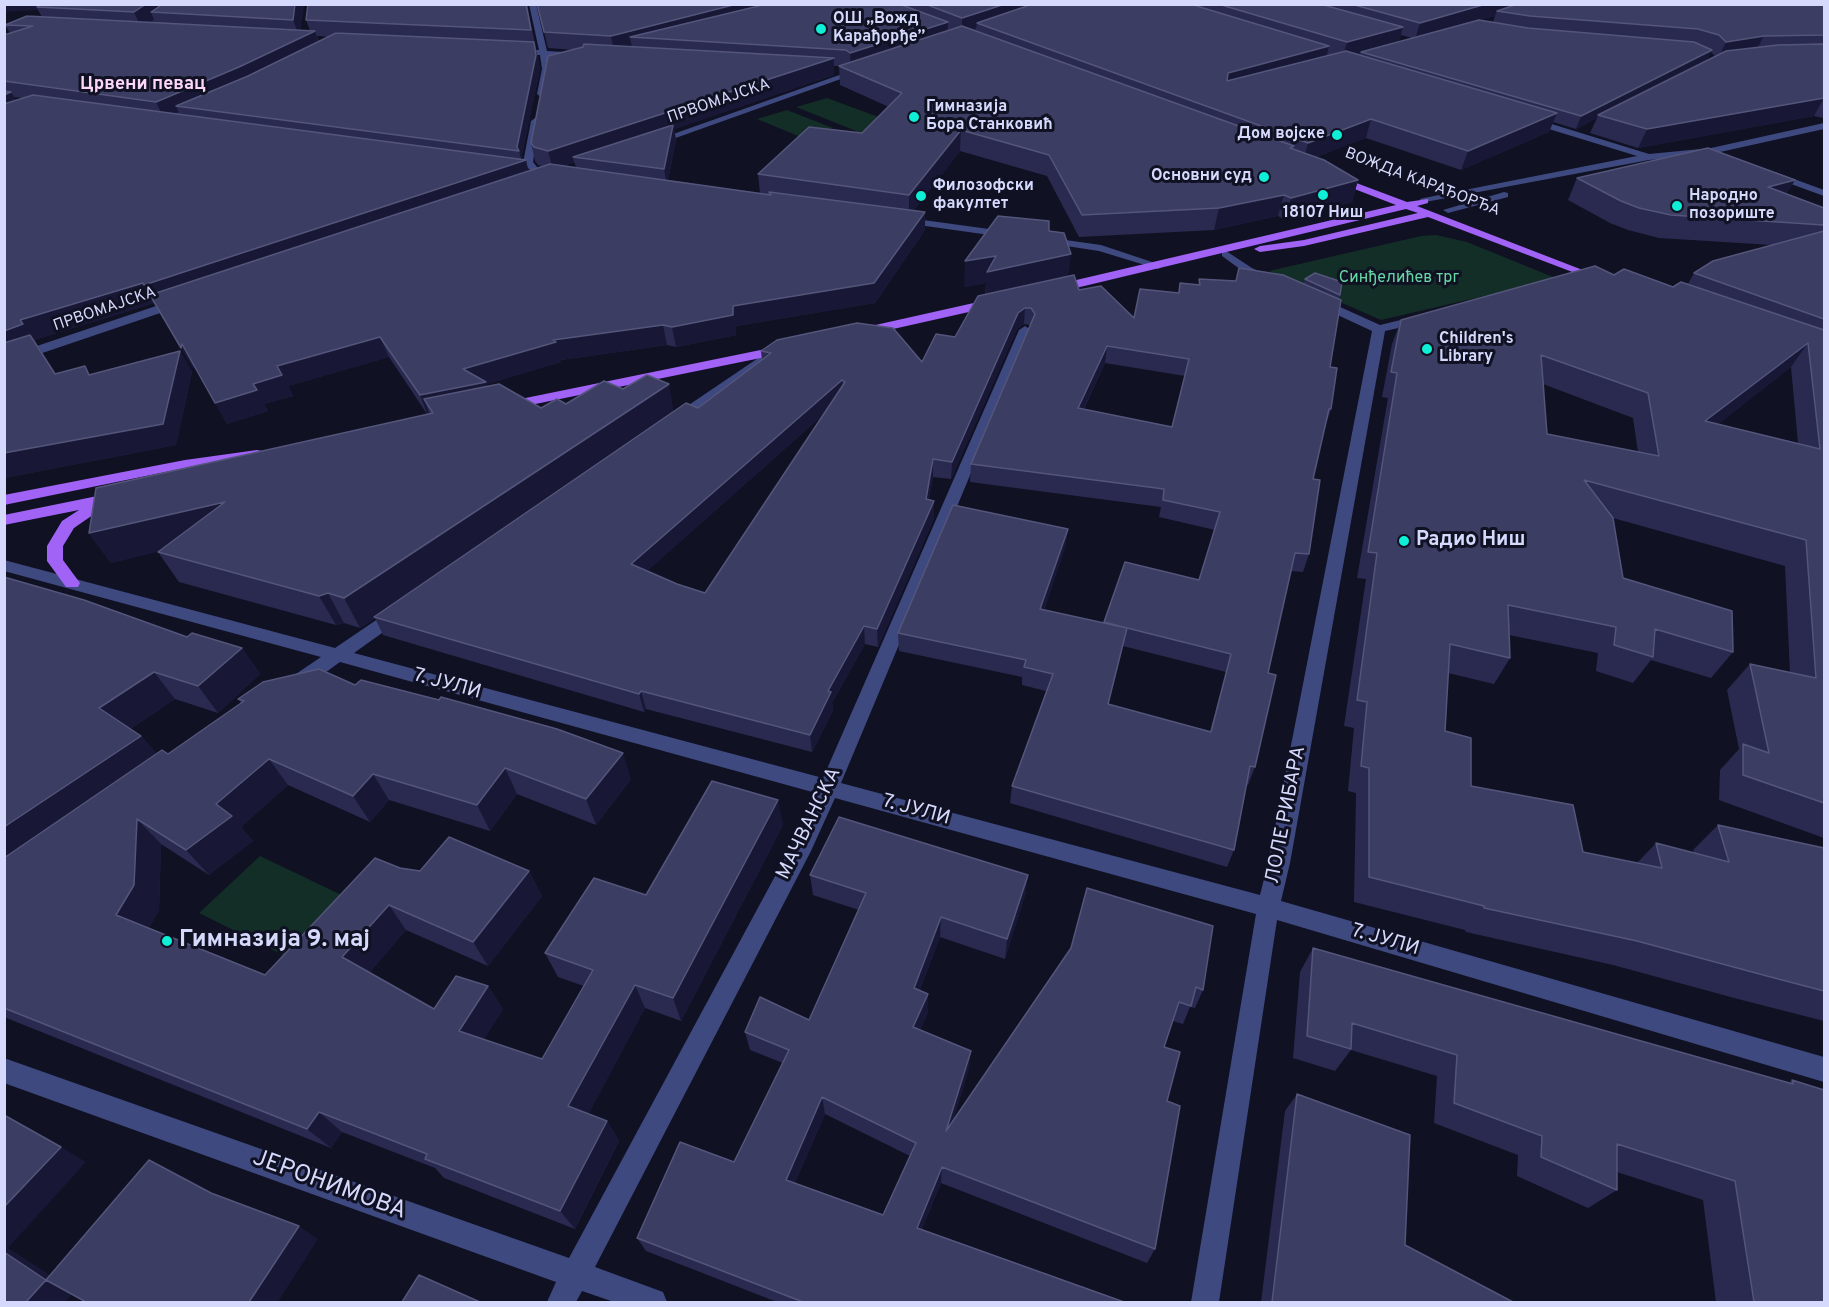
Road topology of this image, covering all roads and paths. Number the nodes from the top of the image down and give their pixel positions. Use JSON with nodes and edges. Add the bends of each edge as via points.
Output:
{"nodes":[{"id":1,"x":532,"y":4,"type":"edge"},
{"id":2,"x":502,"y":51,"type":"edge"},
{"id":3,"x":543,"y":52,"type":"junction"},
{"id":4,"x":568,"y":64,"type":"edge"},
{"id":5,"x":557,"y":66,"type":"edge"},
{"id":6,"x":870,"y":68,"type":"edge"},
{"id":7,"x":546,"y":69,"type":"junction"},
{"id":8,"x":836,"y":70,"type":"edge"},
{"id":9,"x":858,"y":72,"type":"junction"},
{"id":10,"x":539,"y":101,"type":"edge"},
{"id":11,"x":537,"y":111,"type":"edge"},
{"id":12,"x":1522,"y":118,"type":"edge"},
{"id":13,"x":1594,"y":126,"type":"edge"},
{"id":14,"x":1824,"y":126,"type":"edge"},
{"id":15,"x":1576,"y":135,"type":"junction"},
{"id":16,"x":643,"y":146,"type":"edge"},
{"id":17,"x":1711,"y":151,"type":"junction"},
{"id":18,"x":1649,"y":157,"type":"junction"},
{"id":19,"x":1732,"y":159,"type":"edge"},
{"id":20,"x":1761,"y":170,"type":"edge"},
{"id":21,"x":522,"y":172,"type":"edge"},
{"id":22,"x":559,"y":176,"type":"junction"},
{"id":23,"x":531,"y":184,"type":"edge"},
{"id":24,"x":1824,"y":193,"type":"edge"},
{"id":25,"x":1424,"y":201,"type":"junction"},
{"id":26,"x":1404,"y":205,"type":"junction"},
{"id":27,"x":1448,"y":210,"type":"junction"},
{"id":28,"x":1429,"y":214,"type":"junction"},
{"id":29,"x":888,"y":218,"type":"edge"},
{"id":30,"x":1226,"y":254,"type":"junction"},
{"id":31,"x":1186,"y":259,"type":"junction"},
{"id":32,"x":1158,"y":266,"type":"junction"},
{"id":33,"x":1606,"y":269,"type":"edge"},
{"id":34,"x":1616,"y":284,"type":"edge"},
{"id":35,"x":1283,"y":285,"type":"edge"},
{"id":36,"x":1046,"y":291,"type":"edge"},
{"id":37,"x":1303,"y":294,"type":"edge"},
{"id":38,"x":1013,"y":298,"type":"edge"},
{"id":39,"x":188,"y":300,"type":"edge"},
{"id":40,"x":1436,"y":316,"type":"edge"},
{"id":41,"x":1379,"y":329,"type":"junction"},
{"id":42,"x":1025,"y":330,"type":"edge"},
{"id":43,"x":848,"y":335,"type":"edge"},
{"id":44,"x":794,"y":347,"type":"edge"},
{"id":45,"x":773,"y":352,"type":"junction"},
{"id":46,"x":4,"y":362,"type":"edge"},
{"id":47,"x":489,"y":410,"type":"edge"},
{"id":48,"x":664,"y":428,"type":"edge"},
{"id":49,"x":182,"y":480,"type":"edge"},
{"id":50,"x":136,"y":492,"type":"edge"},
{"id":51,"x":114,"y":498,"type":"junction"},
{"id":52,"x":4,"y":500,"type":"edge"},
{"id":53,"x":4,"y":520,"type":"edge"},
{"id":54,"x":4,"y":565,"type":"edge"},
{"id":55,"x":72,"y":582,"type":"junction"},
{"id":56,"x":408,"y":606,"type":"edge"},
{"id":57,"x":337,"y":655,"type":"junction"},
{"id":58,"x":280,"y":695,"type":"edge"},
{"id":59,"x":829,"y":788,"type":"junction"},
{"id":60,"x":1268,"y":907,"type":"junction"},
{"id":61,"x":4,"y":1070,"type":"edge"},
{"id":62,"x":1824,"y":1070,"type":"edge"},
{"id":63,"x":575,"y":1275,"type":"junction"},
{"id":64,"x":561,"y":1302,"type":"edge"},
{"id":65,"x":653,"y":1302,"type":"edge"},
{"id":66,"x":1205,"y":1302,"type":"edge"}],
"edges":[{"from":1,"to":3,"type":"street"},
{"from":2,"to":3,"type":"street"},
{"from":3,"to":4,"type":"street","via":[[588,58]]},
{"from":3,"to":7,"type":"street"},
{"from":5,"to":7,"type":"street"},
{"from":6,"to":9,"type":"street","name":"ПРВОМАЈСКА"},
{"from":7,"to":10,"type":"street"},
{"from":8,"to":9,"type":"street"},
{"from":9,"to":16,"type":"street","name":"ПРВОМАЈСКА"},
{"from":11,"to":22,"type":"street","via":[[528,163],[534,170]]},
{"from":12,"to":15,"type":"street"},
{"from":13,"to":15,"type":"street"},
{"from":14,"to":17,"type":"street"},
{"from":15,"to":18,"type":"street"},
{"from":17,"to":18,"type":"street"},
{"from":17,"to":19,"type":"street"},
{"from":17,"to":27,"type":"street"},
{"from":18,"to":25,"type":"street"},
{"from":20,"to":24,"type":"street"},
{"from":21,"to":22,"type":"street"},
{"from":22,"to":23,"type":"street"},
{"from":25,"to":26,"type":"main road"},
{"from":25,"to":26,"type":"main road","name":"ВОЖДА КАРАЂОРЂА","via":[[1329,170]]},
{"from":25,"to":27,"type":"main road","name":"ВОЖДА КАРАЂОРЂА"},
{"from":26,"to":28,"type":"main road","name":"ВОЖДА КАРАЂОРЂА"},
{"from":26,"to":31,"type":"main road"},
{"from":27,"to":28,"type":"main road"},
{"from":27,"to":33,"type":"main road","name":"ВОЖДА КАРАЂОРЂА"},
{"from":28,"to":30,"type":"main road","via":[[1304,243]]},
{"from":28,"to":34,"type":"main road","name":"ВОЖДА КАРАЂОРЂА"},
{"from":29,"to":32,"type":"street","via":[[1101,248]]},
{"from":30,"to":31,"type":"main road"},
{"from":30,"to":35,"type":"street","via":[[1248,270]]},
{"from":31,"to":32,"type":"main road"},
{"from":32,"to":36,"type":"main road"},
{"from":37,"to":41,"type":"street"},
{"from":38,"to":43,"type":"main road"},
{"from":39,"to":46,"type":"street","name":"ПРВОМАЈСКА"},
{"from":40,"to":41,"type":"street"},
{"from":41,"to":60,"type":"street","name":"ЛОЛЕ РИБАРА"},
{"from":42,"to":59,"type":"street","name":"МАЧВАНСКА"},
{"from":44,"to":45,"type":"main road"},
{"from":45,"to":47,"type":"main road"},
{"from":45,"to":48,"type":"street"},
{"from":49,"to":52,"type":"main road","via":[[273,454],[185,464]]},
{"from":50,"to":51,"type":"main road"},
{"from":51,"to":53,"type":"main road"},
{"from":51,"to":55,"type":"main road","via":[[77,517],[56,542],[55,561]]},
{"from":54,"to":55,"type":"street","name":"7. ЈУЛИ"},
{"from":55,"to":57,"type":"street","name":"7. ЈУЛИ"},
{"from":56,"to":57,"type":"street"},
{"from":57,"to":58,"type":"street"},
{"from":57,"to":59,"type":"street","name":"7. ЈУЛИ"},
{"from":59,"to":60,"type":"street","name":"7. ЈУЛИ"},
{"from":59,"to":63,"type":"street","name":"МАЧВАНСКА","via":[[803,845]]},
{"from":60,"to":62,"type":"street","name":"7. ЈУЛИ"},
{"from":60,"to":66,"type":"street","name":"ЛОЛЕ РИБАРА"},
{"from":61,"to":63,"type":"street","name":"ЈЕРОНИМОВА"},
{"from":63,"to":64,"type":"street","name":"МАЧВАНСКА"},
{"from":63,"to":65,"type":"street","name":"ЈЕРОНИМОВА"}]}
